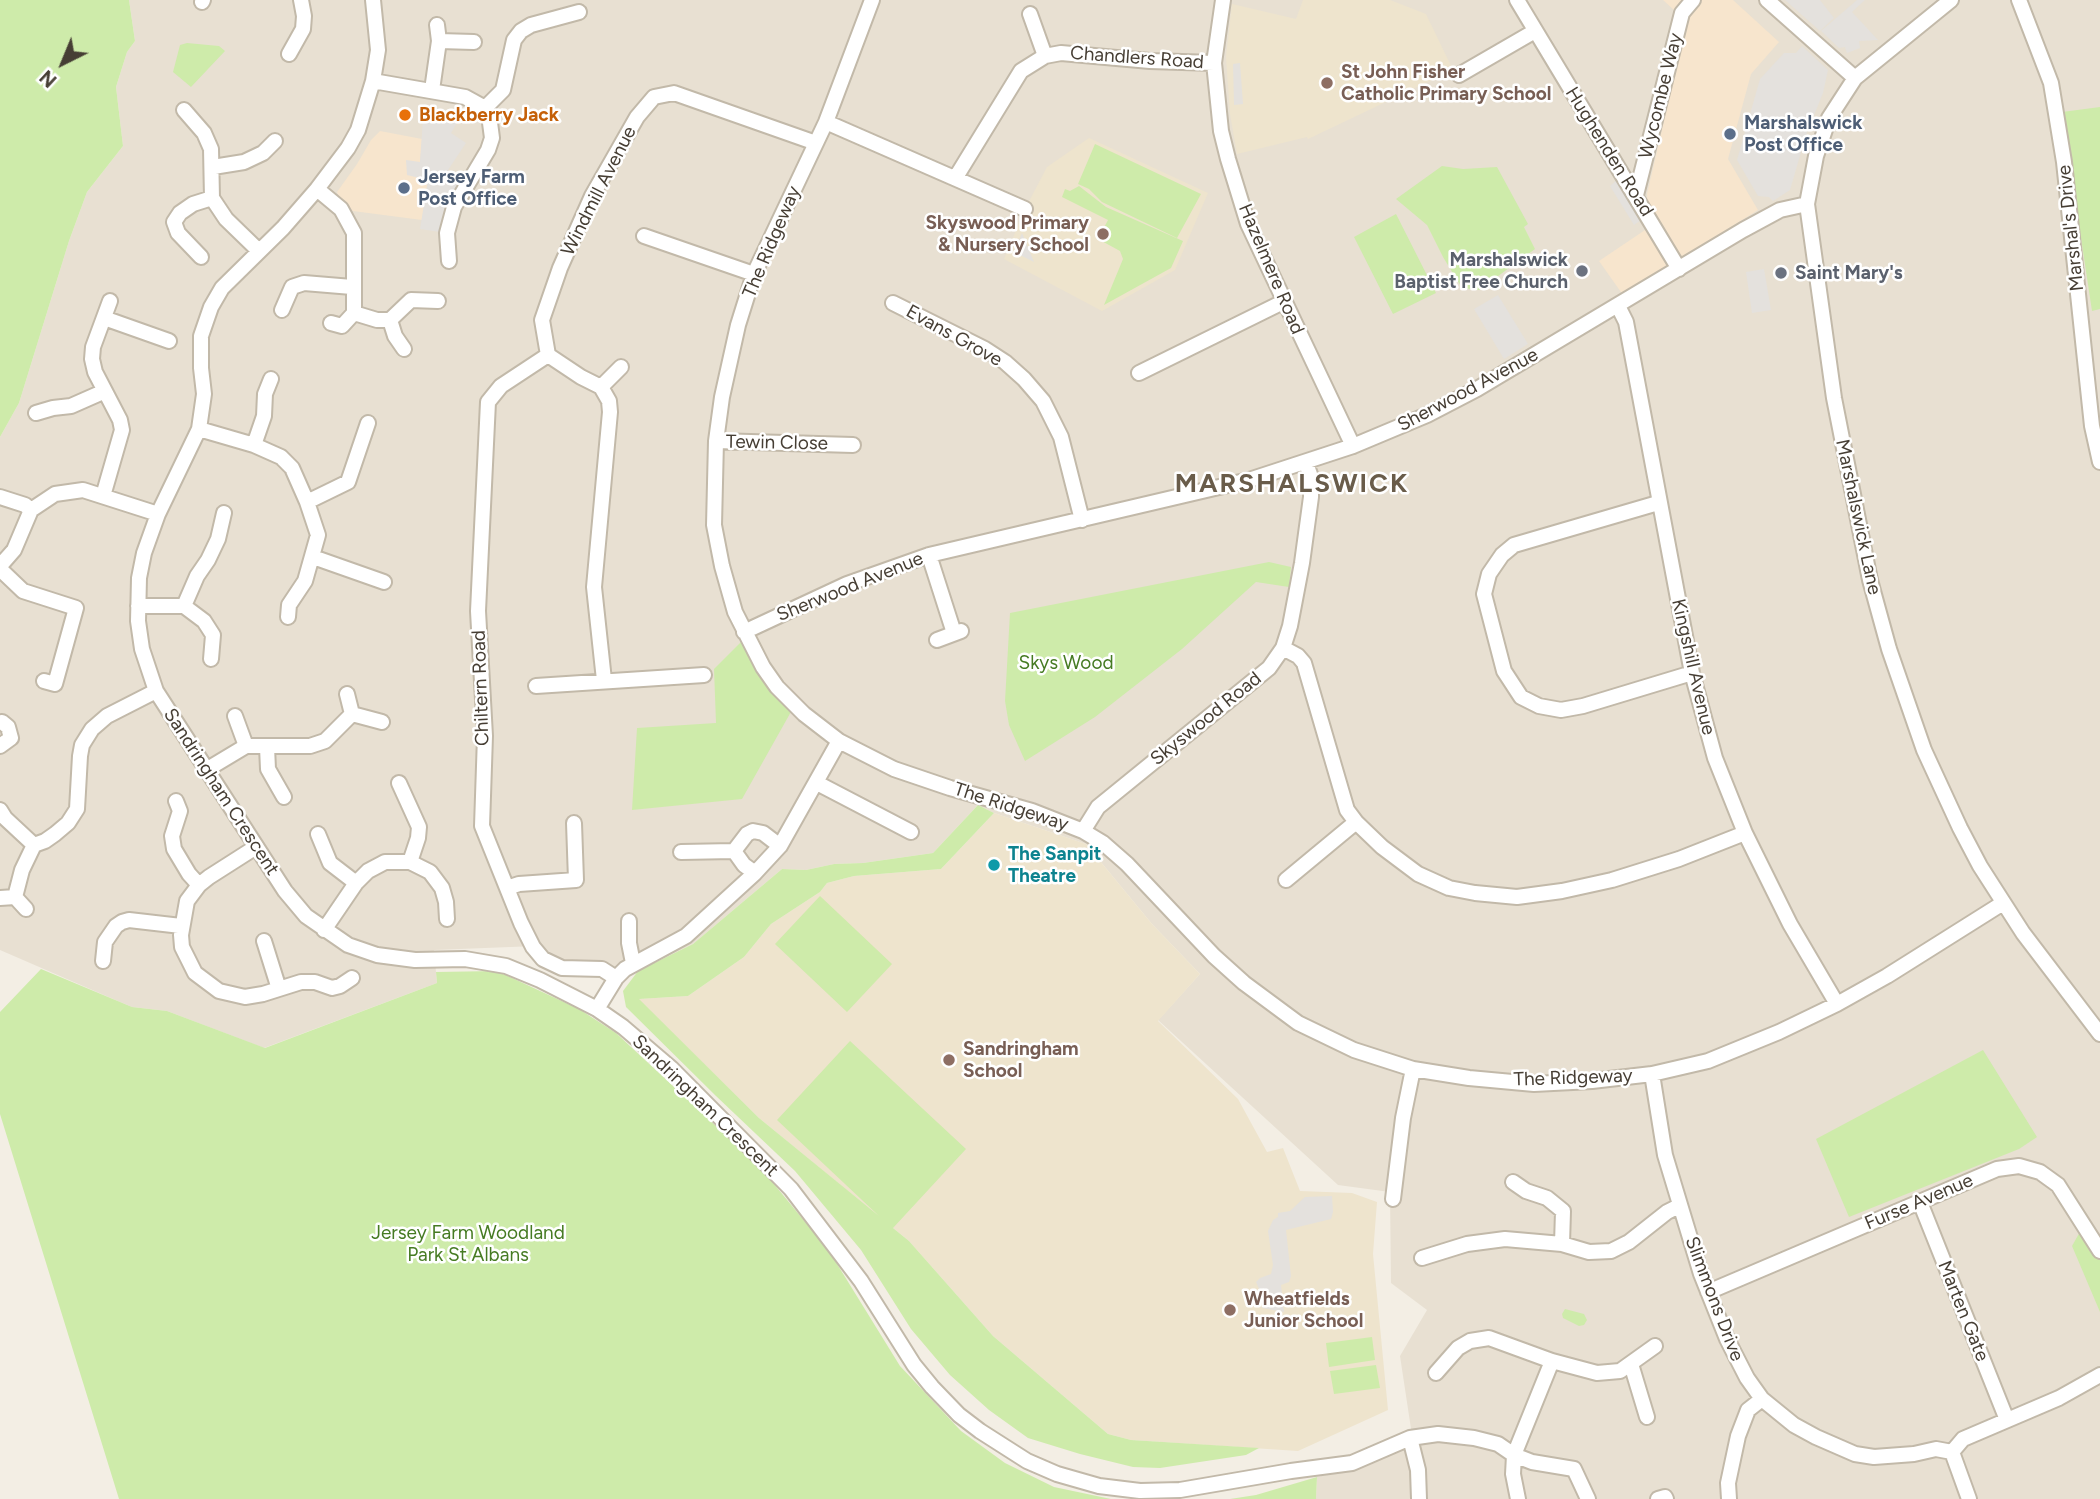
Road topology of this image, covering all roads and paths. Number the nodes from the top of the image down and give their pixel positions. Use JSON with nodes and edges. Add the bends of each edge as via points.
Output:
{"nodes":[{"id":1,"x":301,"y":0,"type":"edge"},
{"id":2,"x":373,"y":0,"type":"edge"},
{"id":3,"x":872,"y":0,"type":"edge"},
{"id":4,"x":1223,"y":0,"type":"edge"},
{"id":5,"x":1517,"y":0,"type":"edge"},
{"id":6,"x":1693,"y":0,"type":"edge"},
{"id":7,"x":1766,"y":0,"type":"edge"},
{"id":8,"x":1951,"y":0,"type":"edge"},
{"id":9,"x":2020,"y":0,"type":"edge"},
{"id":10,"x":579,"y":12,"type":"dead end"},
{"id":11,"x":1030,"y":14,"type":"dead end"},
{"id":12,"x":437,"y":25,"type":"dead end"},
{"id":13,"x":1535,"y":31,"type":"junction"},
{"id":14,"x":439,"y":41,"type":"junction"},
{"id":15,"x":474,"y":42,"type":"dead end"},
{"id":16,"x":289,"y":54,"type":"dead end"},
{"id":17,"x":1045,"y":55,"type":"junction"},
{"id":18,"x":1214,"y":63,"type":"junction"},
{"id":19,"x":1459,"y":75,"type":"dead end"},
{"id":20,"x":1855,"y":78,"type":"junction"},
{"id":21,"x":373,"y":81,"type":"junction"},
{"id":22,"x":432,"y":90,"type":"junction"},
{"id":23,"x":485,"y":108,"type":"junction"},
{"id":24,"x":184,"y":110,"type":"dead end"},
{"id":25,"x":826,"y":122,"type":"junction"},
{"id":26,"x":275,"y":141,"type":"dead end"},
{"id":27,"x":816,"y":143,"type":"junction"},
{"id":28,"x":213,"y":167,"type":"junction"},
{"id":29,"x":956,"y":177,"type":"junction"},
{"id":30,"x":317,"y":189,"type":"junction"},
{"id":31,"x":1636,"y":195,"type":"junction"},
{"id":32,"x":212,"y":198,"type":"junction"},
{"id":33,"x":1807,"y":204,"type":"junction"},
{"id":34,"x":1025,"y":209,"type":"dead end"},
{"id":35,"x":644,"y":236,"type":"dead end"},
{"id":36,"x":259,"y":251,"type":"junction"},
{"id":37,"x":201,"y":257,"type":"dead end"},
{"id":38,"x":449,"y":261,"type":"dead end"},
{"id":39,"x":1679,"y":269,"type":"junction"},
{"id":40,"x":754,"y":274,"type":"junction"},
{"id":41,"x":352,"y":287,"type":"junction"},
{"id":42,"x":110,"y":301,"type":"dead end"},
{"id":43,"x":438,"y":301,"type":"dead end"},
{"id":44,"x":1283,"y":302,"type":"junction"},
{"id":45,"x":893,"y":303,"type":"dead end"},
{"id":46,"x":1618,"y":306,"type":"junction"},
{"id":47,"x":282,"y":310,"type":"dead end"},
{"id":48,"x":354,"y":313,"type":"junction"},
{"id":49,"x":104,"y":318,"type":"junction"},
{"id":50,"x":390,"y":320,"type":"junction"},
{"id":51,"x":331,"y":323,"type":"dead end"},
{"id":52,"x":169,"y":341,"type":"dead end"},
{"id":53,"x":404,"y":349,"type":"dead end"},
{"id":54,"x":548,"y":355,"type":"junction"},
{"id":55,"x":621,"y":367,"type":"dead end"},
{"id":56,"x":1139,"y":373,"type":"dead end"},
{"id":57,"x":271,"y":379,"type":"dead end"},
{"id":58,"x":601,"y":387,"type":"junction"},
{"id":59,"x":105,"y":391,"type":"junction"},
{"id":60,"x":36,"y":413,"type":"dead end"},
{"id":61,"x":368,"y":423,"type":"dead end"},
{"id":62,"x":199,"y":429,"type":"junction"},
{"id":63,"x":716,"y":441,"type":"junction"},
{"id":64,"x":843,"y":441,"type":"dead end"},
{"id":65,"x":254,"y":445,"type":"junction"},
{"id":66,"x":1353,"y":446,"type":"junction"},
{"id":67,"x":2100,"y":462,"type":"edge"},
{"id":68,"x":1306,"y":463,"type":"junction"},
{"id":69,"x":103,"y":496,"type":"junction"},
{"id":70,"x":0,"y":497,"type":"edge"},
{"id":71,"x":307,"y":502,"type":"junction"},
{"id":72,"x":1658,"y":503,"type":"junction"},
{"id":73,"x":31,"y":510,"type":"junction"},
{"id":74,"x":224,"y":513,"type":"dead end"},
{"id":75,"x":158,"y":514,"type":"junction"},
{"id":76,"x":1082,"y":520,"type":"junction"},
{"id":77,"x":929,"y":555,"type":"junction"},
{"id":78,"x":313,"y":557,"type":"junction"},
{"id":79,"x":0,"y":568,"type":"edge"},
{"id":80,"x":384,"y":582,"type":"dead end"},
{"id":81,"x":138,"y":606,"type":"junction"},
{"id":82,"x":184,"y":606,"type":"junction"},
{"id":83,"x":288,"y":617,"type":"dead end"},
{"id":84,"x":744,"y":632,"type":"junction"},
{"id":85,"x":937,"y":640,"type":"dead end"},
{"id":86,"x":1283,"y":648,"type":"junction"},
{"id":87,"x":211,"y":659,"type":"dead end"},
{"id":88,"x":1692,"y":673,"type":"junction"},
{"id":89,"x":704,"y":675,"type":"dead end"},
{"id":90,"x":604,"y":680,"type":"junction"},
{"id":91,"x":44,"y":681,"type":"dead end"},
{"id":92,"x":536,"y":685,"type":"dead end"},
{"id":93,"x":156,"y":691,"type":"junction"},
{"id":94,"x":347,"y":694,"type":"dead end"},
{"id":95,"x":352,"y":714,"type":"junction"},
{"id":96,"x":235,"y":716,"type":"dead end"},
{"id":97,"x":2,"y":722,"type":"dead end"},
{"id":98,"x":382,"y":722,"type":"dead end"},
{"id":99,"x":839,"y":741,"type":"junction"},
{"id":100,"x":0,"y":746,"type":"edge"},
{"id":101,"x":246,"y":746,"type":"junction"},
{"id":102,"x":267,"y":747,"type":"junction"},
{"id":103,"x":206,"y":770,"type":"junction"},
{"id":104,"x":817,"y":782,"type":"junction"},
{"id":105,"x":399,"y":783,"type":"dead end"},
{"id":106,"x":284,"y":797,"type":"dead end"},
{"id":107,"x":176,"y":802,"type":"dead end"},
{"id":108,"x":0,"y":810,"type":"edge"},
{"id":109,"x":1356,"y":822,"type":"junction"},
{"id":110,"x":574,"y":823,"type":"dead end"},
{"id":111,"x":1083,"y":831,"type":"junction"},
{"id":112,"x":911,"y":832,"type":"dead end"},
{"id":113,"x":1745,"y":833,"type":"junction"},
{"id":114,"x":318,"y":834,"type":"dead end"},
{"id":115,"x":34,"y":845,"type":"junction"},
{"id":116,"x":780,"y":846,"type":"junction"},
{"id":117,"x":256,"y":847,"type":"junction"},
{"id":118,"x":734,"y":851,"type":"junction"},
{"id":119,"x":681,"y":852,"type":"dead end"},
{"id":120,"x":410,"y":862,"type":"junction"},
{"id":121,"x":755,"y":873,"type":"junction"},
{"id":122,"x":1286,"y":880,"type":"dead end"},
{"id":123,"x":356,"y":883,"type":"junction"},
{"id":124,"x":199,"y":884,"type":"junction"},
{"id":125,"x":507,"y":888,"type":"junction"},
{"id":126,"x":7,"y":897,"type":"edge"},
{"id":127,"x":2003,"y":902,"type":"junction"},
{"id":128,"x":26,"y":909,"type":"dead end"},
{"id":129,"x":447,"y":919,"type":"dead end"},
{"id":130,"x":629,"y":921,"type":"dead end"},
{"id":131,"x":181,"y":926,"type":"junction"},
{"id":132,"x":324,"y":930,"type":"junction"},
{"id":133,"x":264,"y":941,"type":"dead end"},
{"id":134,"x":103,"y":961,"type":"dead end"},
{"id":135,"x":634,"y":963,"type":"junction"},
{"id":136,"x":352,"y":978,"type":"dead end"},
{"id":137,"x":616,"y":978,"type":"junction"},
{"id":138,"x":279,"y":989,"type":"junction"},
{"id":139,"x":1837,"y":1004,"type":"junction"},
{"id":140,"x":597,"y":1009,"type":"junction"},
{"id":141,"x":2100,"y":1034,"type":"edge"},
{"id":142,"x":1413,"y":1069,"type":"junction"},
{"id":143,"x":1651,"y":1074,"type":"junction"},
{"id":144,"x":1513,"y":1182,"type":"dead end"},
{"id":145,"x":1393,"y":1199,"type":"dead end"},
{"id":146,"x":1920,"y":1202,"type":"junction"},
{"id":147,"x":1679,"y":1206,"type":"junction"},
{"id":148,"x":1562,"y":1244,"type":"junction"},
{"id":149,"x":2100,"y":1251,"type":"edge"},
{"id":150,"x":1422,"y":1258,"type":"dead end"},
{"id":151,"x":1708,"y":1292,"type":"junction"},
{"id":152,"x":1655,"y":1346,"type":"dead end"},
{"id":153,"x":1552,"y":1361,"type":"junction"},
{"id":154,"x":1631,"y":1364,"type":"junction"},
{"id":155,"x":1436,"y":1373,"type":"dead end"},
{"id":156,"x":2100,"y":1375,"type":"edge"},
{"id":157,"x":1762,"y":1399,"type":"junction"},
{"id":158,"x":1647,"y":1418,"type":"dead end"},
{"id":159,"x":2007,"y":1420,"type":"junction"},
{"id":160,"x":1409,"y":1438,"type":"junction"},
{"id":161,"x":1952,"y":1452,"type":"junction"},
{"id":162,"x":1514,"y":1455,"type":"junction"},
{"id":163,"x":1421,"y":1498,"type":"edge"},
{"id":164,"x":1518,"y":1499,"type":"edge"},
{"id":165,"x":1588,"y":1499,"type":"edge"},
{"id":166,"x":1658,"y":1499,"type":"edge"},
{"id":167,"x":1666,"y":1499,"type":"edge"},
{"id":168,"x":1729,"y":1499,"type":"edge"},
{"id":169,"x":1969,"y":1499,"type":"edge"}],
"edges":[{"from":1,"to":16,"type":"street","via":[[303,29]]},
{"from":2,"to":21,"type":"street","name":"Sandringham Crescent","via":[[378,50]]},
{"from":3,"to":25,"type":"street","name":"The Ridgeway"},
{"from":4,"to":18,"type":"street","name":"Hazelmere Road"},
{"from":5,"to":13,"type":"street","name":"Hughenden Road"},
{"from":6,"to":31,"type":"street","name":"Wycombe Way","via":[[1682,13]]},
{"from":7,"to":20,"type":"street"},
{"from":8,"to":20,"type":"street","name":"Marshalswick Lane"},
{"from":9,"to":67,"type":"street","name":"Marshal's Drive","via":[[2053,96]]},
{"from":10,"to":23,"type":"street","via":[[521,32],[514,40],[503,90]]},
{"from":11,"to":17,"type":"street"},
{"from":12,"to":14,"type":"street"},
{"from":13,"to":19,"type":"street"},
{"from":13,"to":31,"type":"street","name":"Hughenden Road"},
{"from":14,"to":15,"type":"street"},
{"from":14,"to":22,"type":"street"},
{"from":17,"to":18,"type":"street","name":"Chandlers Road"},
{"from":17,"to":29,"type":"street","name":"Chandlers Road","via":[[1021,71]]},
{"from":18,"to":44,"type":"street","name":"Hazelmere Road","via":[[1228,159],[1248,225]]},
{"from":20,"to":33,"type":"street","name":"Marshalswick Lane","via":[[1829,118]]},
{"from":21,"to":22,"type":"street"},
{"from":21,"to":30,"type":"street","name":"Sandringham Crescent","via":[[358,130]]},
{"from":22,"to":23,"type":"street","via":[[465,97]]},
{"from":23,"to":38,"type":"street","via":[[492,138],[454,207],[447,233]]},
{"from":24,"to":28,"type":"street","via":[[204,133]]},
{"from":25,"to":27,"type":"street","name":"The Ridgeway"},
{"from":25,"to":29,"type":"street"},
{"from":26,"to":28,"type":"street","via":[[244,162]]},
{"from":27,"to":40,"type":"street","name":"The Ridgeway"},
{"from":27,"to":54,"type":"street","name":"Windmill Avenue","via":[[674,93],[654,97],[637,117],[592,196],[560,268],[542,320]]},
{"from":28,"to":32,"type":"street"},
{"from":29,"to":34,"type":"street"},
{"from":30,"to":36,"type":"street","name":"Sandringham Crescent"},
{"from":30,"to":41,"type":"street","via":[[341,209],[354,233]]},
{"from":31,"to":39,"type":"street","name":"Hughenden Road"},
{"from":32,"to":36,"type":"street"},
{"from":32,"to":37,"type":"street","via":[[193,204],[174,222],[178,233]]},
{"from":33,"to":39,"type":"street","name":"Sherwood Avenue","via":[[1768,216]]},
{"from":33,"to":127,"type":"street","name":"Marshalswick Lane","via":[[1834,398],[1876,603],[1924,750],[1959,828]]},
{"from":35,"to":40,"type":"street"},
{"from":36,"to":62,"type":"street","name":"Sandringham Crescent","via":[[222,288],[201,335],[204,394]]},
{"from":39,"to":46,"type":"street","name":"Sherwood Avenue"},
{"from":40,"to":63,"type":"street","name":"The Ridgeway","via":[[738,325]]},
{"from":41,"to":47,"type":"street","via":[[304,283],[292,287]]},
{"from":41,"to":48,"type":"street"},
{"from":42,"to":49,"type":"street"},
{"from":43,"to":50,"type":"street","via":[[411,300]]},
{"from":44,"to":56,"type":"street"},
{"from":44,"to":66,"type":"street","name":"Hazelmere Road"},
{"from":45,"to":76,"type":"street","name":"Evans Grove","via":[[985,349],[1024,379],[1043,401],[1062,437]]},
{"from":46,"to":66,"type":"street","name":"Sherwood Avenue","via":[[1477,389]]},
{"from":46,"to":72,"type":"street","name":"Kingshill Avenue","via":[[1626,323]]},
{"from":48,"to":50,"type":"street"},
{"from":48,"to":51,"type":"street","via":[[342,326]]},
{"from":49,"to":52,"type":"street"},
{"from":49,"to":59,"type":"street","via":[[92,359]]},
{"from":50,"to":53,"type":"street"},
{"from":54,"to":58,"type":"street"},
{"from":54,"to":125,"type":"street","name":"Chiltern Road","via":[[501,386],[488,402],[486,428],[478,611],[485,736],[482,826]]},
{"from":55,"to":58,"type":"street"},
{"from":57,"to":65,"type":"street"},
{"from":58,"to":90,"type":"street","via":[[610,412],[594,587]]},
{"from":59,"to":60,"type":"street","via":[[71,406]]},
{"from":59,"to":69,"type":"street","via":[[122,430]]},
{"from":61,"to":71,"type":"street","via":[[348,482]]},
{"from":62,"to":65,"type":"street"},
{"from":62,"to":75,"type":"street","name":"Sandringham Crescent"},
{"from":63,"to":64,"type":"street","name":"Tewin Close"},
{"from":63,"to":84,"type":"street","name":"The Ridgeway","via":[[714,525],[725,578]]},
{"from":65,"to":71,"type":"street","via":[[281,457],[292,468]]},
{"from":66,"to":68,"type":"street","name":"Sherwood Avenue"},
{"from":68,"to":76,"type":"street","name":"Sherwood Avenue"},
{"from":68,"to":86,"type":"street","name":"Skyswood Road","via":[[1311,497]]},
{"from":69,"to":73,"type":"street","via":[[67,491]]},
{"from":69,"to":75,"type":"street"},
{"from":70,"to":73,"type":"street"},
{"from":71,"to":78,"type":"street","via":[[318,534]]},
{"from":72,"to":88,"type":"street","name":"Kingshill Avenue"},
{"from":72,"to":88,"type":"street","via":[[1514,545],[1489,574],[1484,594],[1504,671],[1521,697],[1539,706],[1561,710],[1583,706]]},
{"from":73,"to":79,"type":"street","via":[[14,550]]},
{"from":74,"to":82,"type":"street","via":[[218,539]]},
{"from":75,"to":81,"type":"street","name":"Sandringham Crescent","via":[[144,554]]},
{"from":76,"to":77,"type":"street","name":"Sherwood Avenue"},
{"from":77,"to":84,"type":"street","name":"Sherwood Avenue","via":[[847,584]]},
{"from":77,"to":85,"type":"street","via":[[959,632]]},
{"from":78,"to":80,"type":"street"},
{"from":78,"to":83,"type":"street","via":[[305,581],[289,605]]},
{"from":79,"to":91,"type":"street","via":[[23,591],[76,608],[55,684]]},
{"from":81,"to":82,"type":"street"},
{"from":81,"to":93,"type":"street","name":"Sandringham Crescent","via":[[142,649]]},
{"from":82,"to":87,"type":"street","via":[[204,621],[213,635]]},
{"from":84,"to":99,"type":"street","name":"The Ridgeway","via":[[763,667],[791,702]]},
{"from":86,"to":109,"type":"street","via":[[1304,663],[1341,796]]},
{"from":86,"to":111,"type":"street","name":"Skyswood Road","via":[[1269,668],[1098,807]]},
{"from":88,"to":113,"type":"street","name":"Kingshill Avenue","via":[[1715,758]]},
{"from":89,"to":90,"type":"street"},
{"from":90,"to":92,"type":"street"},
{"from":93,"to":103,"type":"street","name":"Sandringham Crescent"},
{"from":93,"to":115,"type":"street","via":[[107,716],[92,729],[82,745],[79,802],[73,817]]},
{"from":94,"to":95,"type":"street"},
{"from":95,"to":98,"type":"street"},
{"from":95,"to":102,"type":"street","via":[[315,745]]},
{"from":96,"to":101,"type":"street"},
{"from":97,"to":100,"type":"street","via":[[11,738]]},
{"from":99,"to":104,"type":"street"},
{"from":99,"to":111,"type":"street","name":"The Ridgeway","via":[[894,769]]},
{"from":101,"to":102,"type":"street"},
{"from":101,"to":103,"type":"street"},
{"from":102,"to":106,"type":"street","via":[[268,769]]},
{"from":103,"to":117,"type":"street","name":"Sandringham Crescent"},
{"from":104,"to":112,"type":"street"},
{"from":104,"to":116,"type":"street"},
{"from":105,"to":120,"type":"street","via":[[419,827]]},
{"from":107,"to":124,"type":"street","via":[[180,811],[172,836],[174,849]]},
{"from":108,"to":115,"type":"street"},
{"from":109,"to":113,"type":"street","via":[[1418,874],[1449,888],[1517,897],[1612,880]]},
{"from":109,"to":122,"type":"street"},
{"from":110,"to":125,"type":"street","via":[[576,880]]},
{"from":111,"to":142,"type":"street","name":"The Ridgeway","via":[[1127,864],[1244,983],[1298,1023],[1354,1050]]},
{"from":113,"to":139,"type":"street","name":"Kingshill Avenue"},
{"from":114,"to":123,"type":"street","via":[[330,863]]},
{"from":115,"to":126,"type":"street"},
{"from":116,"to":118,"type":"street","via":[[753,831]]},
{"from":116,"to":121,"type":"street"},
{"from":117,"to":124,"type":"street"},
{"from":117,"to":132,"type":"street","name":"Sandringham Crescent","via":[[285,891]]},
{"from":118,"to":119,"type":"street"},
{"from":118,"to":121,"type":"street"},
{"from":120,"to":123,"type":"street","via":[[385,862]]},
{"from":120,"to":129,"type":"street","via":[[430,872],[442,888]]},
{"from":121,"to":135,"type":"street","via":[[686,936]]},
{"from":123,"to":132,"type":"street"},
{"from":124,"to":131,"type":"street","via":[[187,901]]},
{"from":125,"to":137,"type":"street","name":"Chiltern Road","via":[[533,947],[543,958],[562,968],[602,969]]},
{"from":126,"to":128,"type":"street"},
{"from":127,"to":139,"type":"street","name":"The Ridgeway"},
{"from":127,"to":141,"type":"street","name":"Marshalswick Lane"},
{"from":130,"to":135,"type":"street"},
{"from":131,"to":134,"type":"street","via":[[122,922],[104,942]]},
{"from":131,"to":138,"type":"street","via":[[187,959],[206,983],[245,997]]},
{"from":132,"to":140,"type":"street","name":"Sandringham Crescent","via":[[377,955],[480,960],[506,966]]},
{"from":133,"to":138,"type":"street"},
{"from":135,"to":137,"type":"street"},
{"from":136,"to":138,"type":"street","via":[[332,988],[301,982]]},
{"from":137,"to":140,"type":"street"},
{"from":139,"to":143,"type":"street","name":"The Ridgeway","via":[[1707,1061]]},
{"from":140,"to":160,"type":"street","name":"Sandringham Crescent","via":[[671,1068],[791,1189],[861,1281],[914,1365],[946,1402],[1027,1461],[1099,1486],[1140,1492],[1180,1490],[1353,1464]]},
{"from":142,"to":143,"type":"street","name":"The Ridgeway","via":[[1534,1084]]},
{"from":142,"to":145,"type":"street"},
{"from":143,"to":147,"type":"street","name":"Slimmons Drive"},
{"from":144,"to":148,"type":"street","via":[[1563,1211]]},
{"from":146,"to":149,"type":"street","name":"Furse Avenue","via":[[1997,1168],[2020,1166],[2040,1172],[2058,1185]]},
{"from":146,"to":151,"type":"street","name":"Furse Avenue"},
{"from":146,"to":159,"type":"street","name":"Marten Gate"},
{"from":147,"to":148,"type":"street","via":[[1611,1251],[1589,1252]]},
{"from":147,"to":151,"type":"street","name":"Slimmons Drive"},
{"from":148,"to":150,"type":"street","via":[[1505,1239],[1467,1244]]},
{"from":151,"to":157,"type":"street","name":"Slimmons Drive","via":[[1727,1339]]},
{"from":152,"to":154,"type":"street"},
{"from":153,"to":154,"type":"street","via":[[1597,1373],[1620,1371]]},
{"from":153,"to":155,"type":"street","via":[[1489,1338],[1458,1348]]},
{"from":153,"to":162,"type":"street"},
{"from":154,"to":158,"type":"street"},
{"from":156,"to":159,"type":"street"},
{"from":157,"to":161,"type":"street","name":"Slimmons Drive","via":[[1794,1425],[1855,1454]]},
{"from":157,"to":168,"type":"street","via":[[1748,1410],[1738,1436]]},
{"from":159,"to":161,"type":"street","via":[[1964,1439]]},
{"from":160,"to":162,"type":"street","name":"Sandringham Crescent","via":[[1438,1434],[1474,1438],[1498,1444]]},
{"from":160,"to":163,"type":"street"},
{"from":161,"to":169,"type":"street"},
{"from":162,"to":164,"type":"street"},
{"from":162,"to":165,"type":"street","name":"Sandringham Crescent","via":[[1574,1469]]},
{"from":166,"to":167,"type":"street"}]}
